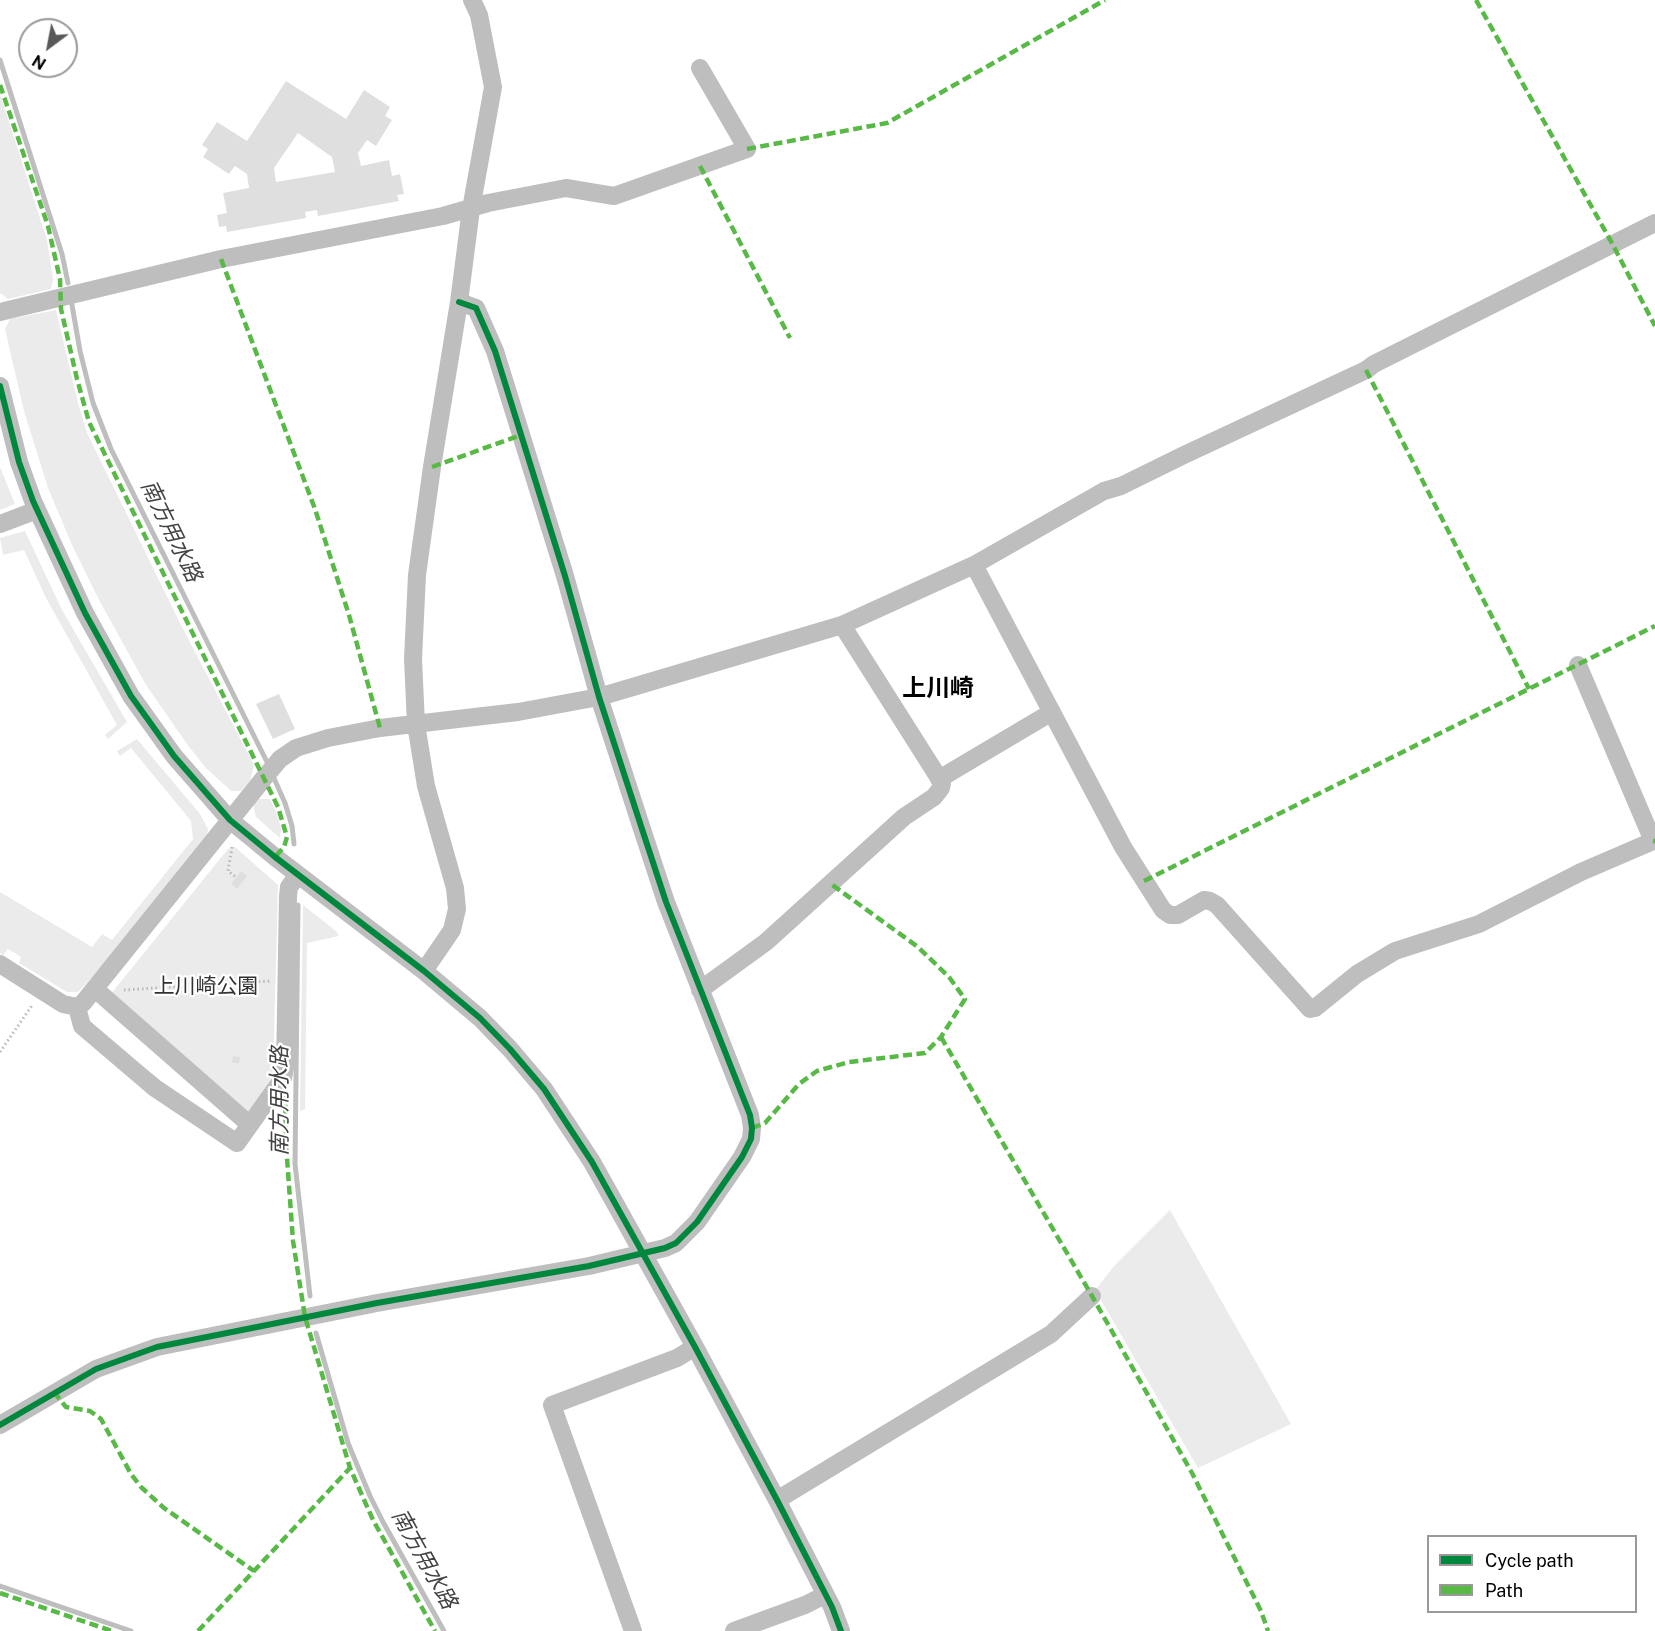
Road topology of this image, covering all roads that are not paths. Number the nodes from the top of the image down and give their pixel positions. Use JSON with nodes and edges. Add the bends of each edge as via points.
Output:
{"nodes":[{"id":1,"x":472,"y":0,"type":"edge"},
{"id":2,"x":700,"y":68,"type":"dead end"},
{"id":3,"x":471,"y":209,"type":"junction"},
{"id":4,"x":1655,"y":223,"type":"edge"},
{"id":5,"x":459,"y":302,"type":"junction"},
{"id":6,"x":0,"y":312,"type":"edge"},
{"id":7,"x":0,"y":386,"type":"edge"},
{"id":8,"x":37,"y":510,"type":"junction"},
{"id":9,"x":0,"y":524,"type":"edge"},
{"id":10,"x":974,"y":564,"type":"junction"},
{"id":11,"x":842,"y":625,"type":"junction"},
{"id":12,"x":1578,"y":665,"type":"dead end"},
{"id":13,"x":599,"y":697,"type":"junction"},
{"id":14,"x":1052,"y":712,"type":"junction"},
{"id":15,"x":416,"y":724,"type":"junction"},
{"id":16,"x":939,"y":779,"type":"junction"},
{"id":17,"x":230,"y":820,"type":"junction"},
{"id":18,"x":298,"y":875,"type":"junction"},
{"id":19,"x":0,"y":964,"type":"edge"},
{"id":20,"x":424,"y":971,"type":"junction"},
{"id":21,"x":95,"y":989,"type":"junction"},
{"id":22,"x":700,"y":990,"type":"junction"},
{"id":23,"x":77,"y":1007,"type":"junction"},
{"id":24,"x":249,"y":1124,"type":"junction"},
{"id":25,"x":642,"y":1253,"type":"junction"},
{"id":26,"x":1092,"y":1296,"type":"dead end"},
{"id":27,"x":695,"y":1347,"type":"junction"},
{"id":28,"x":0,"y":1425,"type":"edge"},
{"id":29,"x":777,"y":1500,"type":"junction"},
{"id":30,"x":825,"y":1595,"type":"junction"},
{"id":31,"x":633,"y":1631,"type":"edge"},
{"id":32,"x":734,"y":1631,"type":"edge"},
{"id":33,"x":841,"y":1631,"type":"edge"}],
"edges":[{"from":1,"to":3,"type":"street","via":[[479,15],[493,87]]},
{"from":2,"to":3,"type":"street","via":[[747,149],[615,196],[566,188]]},
{"from":3,"to":5,"type":"street"},
{"from":3,"to":6,"type":"street","via":[[221,259]]},
{"from":4,"to":10,"type":"street","via":[[1366,370],[1104,491]]},
{"from":5,"to":13,"type":"street","via":[[476,308],[495,351]]},
{"from":5,"to":15,"type":"street","via":[[417,575],[413,659]]},
{"from":7,"to":8,"type":"street","via":[[19,462]]},
{"from":8,"to":9,"type":"street"},
{"from":8,"to":17,"type":"street","via":[[85,613],[131,696],[174,756]]},
{"from":10,"to":11,"type":"street"},
{"from":10,"to":14,"type":"street"},
{"from":11,"to":13,"type":"street"},
{"from":11,"to":16,"type":"street"},
{"from":12,"to":14,"type":"street","via":[[1653,842],[1581,872],[1479,924],[1395,951],[1310,1009],[1217,905],[1204,900],[1178,915],[1163,910],[1124,847]]},
{"from":13,"to":15,"type":"street","via":[[518,712]]},
{"from":13,"to":22,"type":"street","via":[[666,902]]},
{"from":14,"to":16,"type":"street"},
{"from":15,"to":17,"type":"street","via":[[302,746],[280,759]]},
{"from":15,"to":20,"type":"street","via":[[426,786],[457,900],[452,930]]},
{"from":16,"to":22,"type":"street","via":[[941,788],[934,796],[904,817],[766,942]]},
{"from":17,"to":18,"type":"street"},
{"from":17,"to":21,"type":"street"},
{"from":18,"to":20,"type":"street"},
{"from":18,"to":24,"type":"street","via":[[288,896],[285,1068],[283,1078]]},
{"from":19,"to":23,"type":"street","via":[[63,1004]]},
{"from":20,"to":25,"type":"street","via":[[496,1033],[544,1089],[592,1162]]},
{"from":21,"to":23,"type":"street"},
{"from":21,"to":24,"type":"street"},
{"from":22,"to":25,"type":"street","via":[[750,1115],[751,1139],[687,1234],[665,1248]]},
{"from":23,"to":24,"type":"street","via":[[82,1026],[155,1088],[237,1143]]},
{"from":25,"to":27,"type":"street"},
{"from":25,"to":28,"type":"street","via":[[157,1347],[96,1369]]},
{"from":26,"to":29,"type":"street","via":[[1051,1334]]},
{"from":27,"to":29,"type":"street"},
{"from":27,"to":31,"type":"street","via":[[677,1358],[552,1405]]},
{"from":29,"to":30,"type":"street"},
{"from":30,"to":32,"type":"street"},
{"from":30,"to":33,"type":"street"}]}
